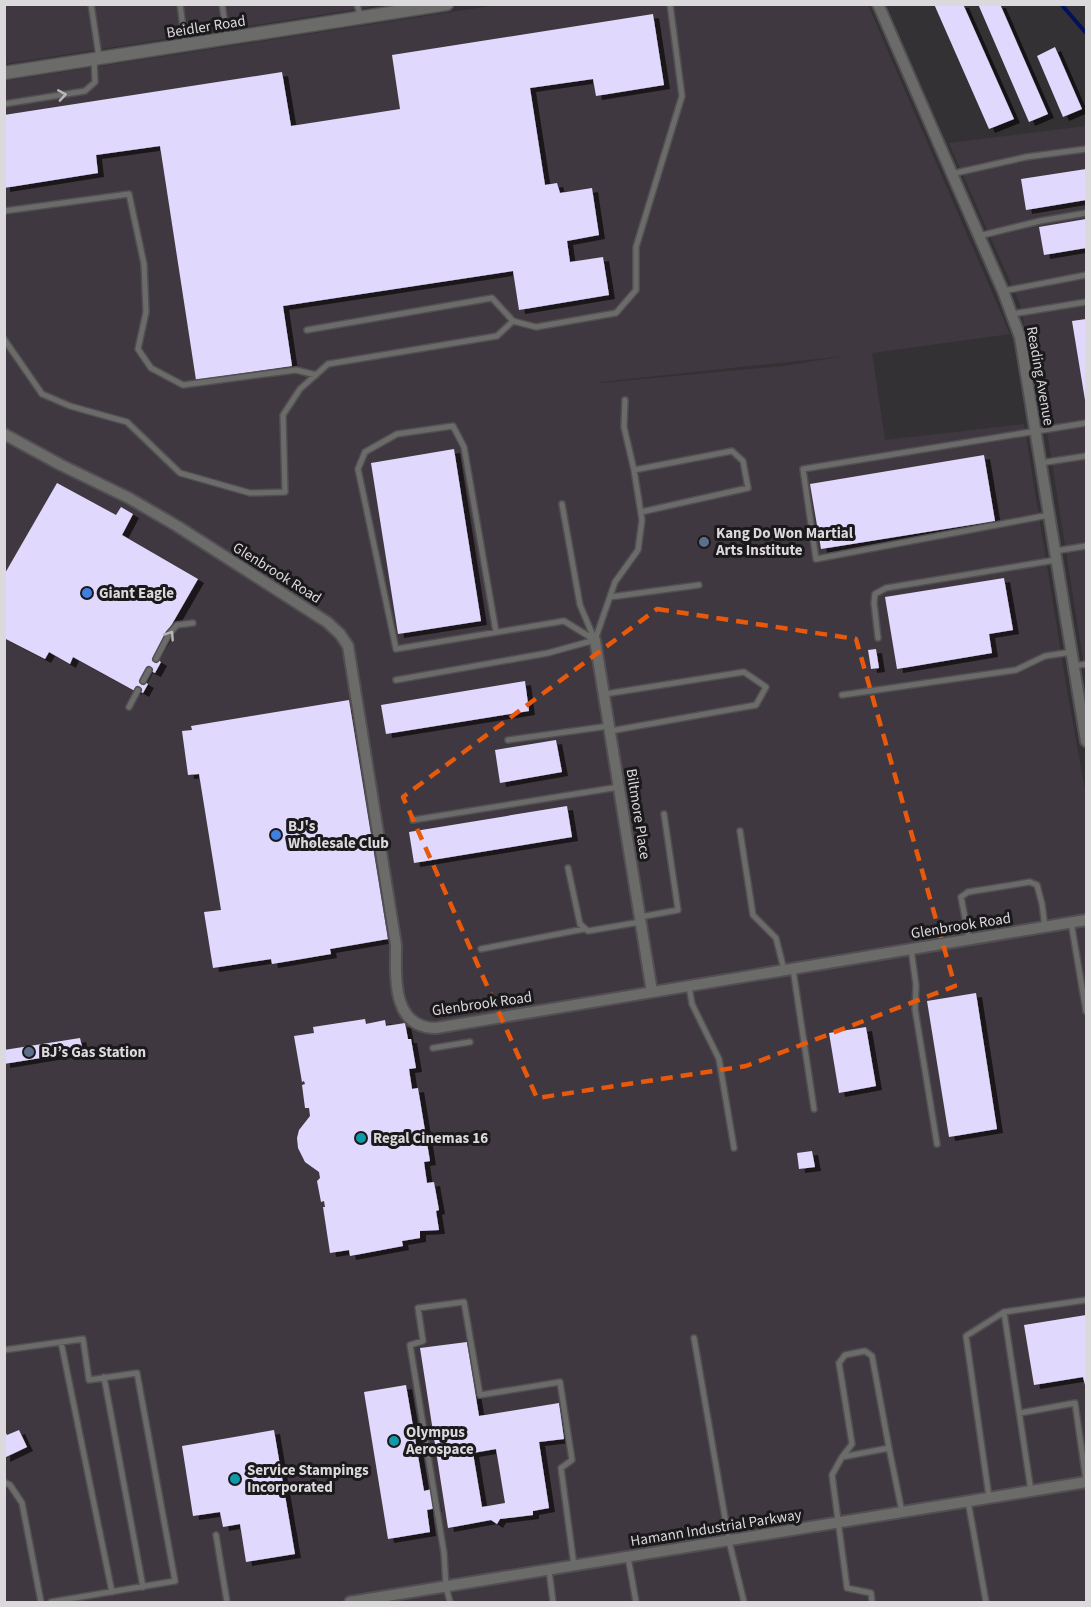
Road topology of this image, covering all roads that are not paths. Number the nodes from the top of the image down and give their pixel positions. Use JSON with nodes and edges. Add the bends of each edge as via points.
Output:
{"nodes":[{"id":1,"x":91,"y":4,"type":"edge"},
{"id":2,"x":180,"y":4,"type":"edge"},
{"id":3,"x":222,"y":4,"type":"edge"},
{"id":4,"x":357,"y":4,"type":"edge"},
{"id":5,"x":447,"y":4,"type":"edge"},
{"id":6,"x":670,"y":4,"type":"edge"},
{"id":7,"x":878,"y":4,"type":"edge"},
{"id":8,"x":393,"y":9,"type":"edge"},
{"id":9,"x":360,"y":18,"type":"junction"},
{"id":10,"x":227,"y":39,"type":"junction"},
{"id":11,"x":185,"y":45,"type":"junction"},
{"id":12,"x":97,"y":59,"type":"junction"},
{"id":13,"x":4,"y":73,"type":"edge"},
{"id":14,"x":4,"y":104,"type":"edge"},
{"id":15,"x":1086,"y":149,"type":"edge"},
{"id":16,"x":951,"y":174,"type":"junction"},
{"id":17,"x":4,"y":212,"type":"edge"},
{"id":18,"x":1086,"y":213,"type":"edge"},
{"id":19,"x":979,"y":236,"type":"junction"},
{"id":20,"x":1086,"y":275,"type":"edge"},
{"id":21,"x":1003,"y":291,"type":"junction"},
{"id":22,"x":1086,"y":302,"type":"edge"},
{"id":23,"x":1012,"y":314,"type":"junction"},
{"id":24,"x":513,"y":321,"type":"junction"},
{"id":25,"x":307,"y":330,"type":"dead end"},
{"id":26,"x":4,"y":339,"type":"edge"},
{"id":27,"x":316,"y":375,"type":"junction"},
{"id":28,"x":625,"y":400,"type":"dead end"},
{"id":29,"x":1086,"y":423,"type":"edge"},
{"id":30,"x":1035,"y":433,"type":"junction"},
{"id":31,"x":4,"y":434,"type":"edge"},
{"id":32,"x":1086,"y":456,"type":"edge"},
{"id":33,"x":1040,"y":463,"type":"junction"},
{"id":34,"x":634,"y":470,"type":"junction"},
{"id":35,"x":562,"y":504,"type":"dead end"},
{"id":36,"x":641,"y":512,"type":"junction"},
{"id":37,"x":1049,"y":515,"type":"junction"},
{"id":38,"x":1086,"y":546,"type":"edge"},
{"id":39,"x":1056,"y":555,"type":"junction"},
{"id":40,"x":699,"y":585,"type":"dead end"},
{"id":41,"x":610,"y":597,"type":"junction"},
{"id":42,"x":193,"y":623,"type":"dead end"},
{"id":43,"x":496,"y":632,"type":"junction"},
{"id":44,"x":878,"y":638,"type":"dead end"},
{"id":45,"x":595,"y":640,"type":"junction"},
{"id":46,"x":1072,"y":652,"type":"junction"},
{"id":47,"x":156,"y":659,"type":"dead end"},
{"id":48,"x":1086,"y":664,"type":"edge"},
{"id":49,"x":1074,"y":666,"type":"junction"},
{"id":50,"x":149,"y":670,"type":"dead end"},
{"id":51,"x":396,"y":680,"type":"dead end"},
{"id":52,"x":143,"y":681,"type":"dead end"},
{"id":53,"x":138,"y":690,"type":"dead end"},
{"id":54,"x":604,"y":694,"type":"junction"},
{"id":55,"x":842,"y":695,"type":"dead end"},
{"id":56,"x":129,"y":707,"type":"dead end"},
{"id":57,"x":1084,"y":715,"type":"edge"},
{"id":58,"x":609,"y":728,"type":"junction"},
{"id":59,"x":508,"y":740,"type":"dead end"},
{"id":60,"x":1086,"y":741,"type":"edge"},
{"id":61,"x":619,"y":787,"type":"junction"},
{"id":62,"x":664,"y":814,"type":"dead end"},
{"id":63,"x":413,"y":820,"type":"dead end"},
{"id":64,"x":740,"y":831,"type":"dead end"},
{"id":65,"x":568,"y":868,"type":"dead end"},
{"id":66,"x":640,"y":920,"type":"junction"},
{"id":67,"x":1086,"y":920,"type":"edge"},
{"id":68,"x":1071,"y":922,"type":"junction"},
{"id":69,"x":1046,"y":927,"type":"junction"},
{"id":70,"x":584,"y":929,"type":"junction"},
{"id":71,"x":969,"y":939,"type":"junction"},
{"id":72,"x":481,"y":948,"type":"dead end"},
{"id":73,"x":911,"y":949,"type":"junction"},
{"id":74,"x":789,"y":970,"type":"junction"},
{"id":75,"x":689,"y":986,"type":"junction"},
{"id":76,"x":652,"y":992,"type":"junction"},
{"id":77,"x":1086,"y":1011,"type":"edge"},
{"id":78,"x":470,"y":1042,"type":"dead end"},
{"id":79,"x":433,"y":1048,"type":"dead end"},
{"id":80,"x":814,"y":1109,"type":"dead end"},
{"id":81,"x":937,"y":1143,"type":"dead end"},
{"id":82,"x":734,"y":1148,"type":"dead end"},
{"id":83,"x":1086,"y":1300,"type":"edge"},
{"id":84,"x":1004,"y":1312,"type":"junction"},
{"id":85,"x":694,"y":1338,"type":"dead end"},
{"id":86,"x":61,"y":1342,"type":"junction"},
{"id":87,"x":4,"y":1350,"type":"edge"},
{"id":88,"x":104,"y":1377,"type":"junction"},
{"id":89,"x":1020,"y":1413,"type":"junction"},
{"id":90,"x":889,"y":1448,"type":"junction"},
{"id":91,"x":842,"y":1456,"type":"junction"},
{"id":92,"x":1086,"y":1481,"type":"edge"},
{"id":93,"x":4,"y":1482,"type":"edge"},
{"id":94,"x":1031,"y":1491,"type":"junction"},
{"id":95,"x":989,"y":1498,"type":"junction"},
{"id":96,"x":968,"y":1501,"type":"junction"},
{"id":97,"x":902,"y":1512,"type":"junction"},
{"id":98,"x":837,"y":1523,"type":"junction"},
{"id":99,"x":216,"y":1535,"type":"dead end"},
{"id":100,"x":729,"y":1540,"type":"junction"},
{"id":101,"x":628,"y":1557,"type":"junction"},
{"id":102,"x":574,"y":1566,"type":"junction"},
{"id":103,"x":549,"y":1570,"type":"junction"},
{"id":104,"x":143,"y":1587,"type":"junction"},
{"id":105,"x":446,"y":1587,"type":"junction"},
{"id":106,"x":112,"y":1592,"type":"junction"},
{"id":107,"x":41,"y":1602,"type":"edge"},
{"id":108,"x":51,"y":1602,"type":"edge"},
{"id":109,"x":227,"y":1602,"type":"edge"},
{"id":110,"x":350,"y":1602,"type":"edge"},
{"id":111,"x":450,"y":1602,"type":"edge"},
{"id":112,"x":554,"y":1602,"type":"edge"},
{"id":113,"x":636,"y":1602,"type":"edge"},
{"id":114,"x":744,"y":1602,"type":"edge"},
{"id":115,"x":872,"y":1602,"type":"edge"},
{"id":116,"x":986,"y":1602,"type":"edge"}],
"edges":[{"from":1,"to":12,"type":"lane"},
{"from":2,"to":11,"type":"lane"},
{"from":3,"to":10,"type":"lane"},
{"from":4,"to":9,"type":"lane"},
{"from":5,"to":8,"type":"street","name":"Beidler Road"},
{"from":6,"to":24,"type":"lane","via":[[682,96],[636,247],[636,290],[616,313],[536,327]]},
{"from":7,"to":16,"type":"street","name":"Reading Avenue"},
{"from":8,"to":9,"type":"street","name":"Beidler Road"},
{"from":9,"to":10,"type":"street","name":"Beidler Road"},
{"from":10,"to":11,"type":"street","name":"Beidler Road"},
{"from":11,"to":12,"type":"street","name":"Beidler Road"},
{"from":12,"to":13,"type":"street","name":"Beidler Road"},
{"from":14,"to":12,"type":"lane","one_way":true,"via":[[85,91],[95,82]]},
{"from":15,"to":16,"type":"lane","via":[[1026,157]]},
{"from":16,"to":19,"type":"street","name":"Reading Avenue"},
{"from":17,"to":27,"type":"lane","via":[[129,194],[144,273],[146,312],[138,349],[151,368],[183,385],[296,370]]},
{"from":18,"to":19,"type":"lane"},
{"from":19,"to":21,"type":"street","name":"Reading Avenue"},
{"from":20,"to":21,"type":"lane"},
{"from":21,"to":23,"type":"street","name":"Reading Avenue"},
{"from":22,"to":23,"type":"lane"},
{"from":23,"to":30,"type":"street","name":"Reading Avenue","via":[[1020,338]]},
{"from":24,"to":25,"type":"lane","via":[[492,298]]},
{"from":24,"to":27,"type":"lane","via":[[497,336],[328,364]]},
{"from":26,"to":27,"type":"lane","via":[[42,394],[127,422],[180,473],[250,493],[285,492],[283,415],[300,389]]},
{"from":28,"to":34,"type":"lane","via":[[624,427]]},
{"from":29,"to":30,"type":"lane"},
{"from":30,"to":33,"type":"street","name":"Reading Avenue"},
{"from":30,"to":37,"type":"lane","via":[[803,469],[816,560]]},
{"from":31,"to":76,"type":"street","name":"Glenbrook Road","via":[[177,526],[340,634],[348,646],[396,945],[395,982],[400,1004],[410,1020],[436,1028]]},
{"from":32,"to":33,"type":"lane"},
{"from":33,"to":37,"type":"street","name":"Reading Avenue"},
{"from":34,"to":36,"type":"lane"},
{"from":34,"to":36,"type":"lane","via":[[732,451],[743,460],[748,488]]},
{"from":35,"to":45,"type":"lane","via":[[580,605]]},
{"from":36,"to":41,"type":"lane","via":[[638,550],[615,582]]},
{"from":37,"to":39,"type":"street","name":"Reading Avenue"},
{"from":38,"to":39,"type":"lane"},
{"from":39,"to":44,"type":"lane","via":[[886,588],[875,594]]},
{"from":39,"to":46,"type":"street","name":"Reading Avenue"},
{"from":40,"to":41,"type":"lane"},
{"from":41,"to":45,"type":"lane"},
{"from":47,"to":42,"type":"lane","one_way":true,"via":[[177,625]]},
{"from":43,"to":43,"type":"lane","via":[[396,649],[358,469],[365,452],[397,434],[453,426],[464,447]]},
{"from":43,"to":45,"type":"lane","via":[[564,621]]},
{"from":45,"to":51,"type":"lane","via":[[548,653]]},
{"from":45,"to":54,"type":"street","name":"Biltmore Place"},
{"from":46,"to":49,"type":"street","name":"Reading Avenue"},
{"from":46,"to":55,"type":"lane","via":[[1045,656],[1016,670]]},
{"from":48,"to":49,"type":"lane"},
{"from":49,"to":57,"type":"street","name":"Reading Avenue"},
{"from":50,"to":52,"type":"lane"},
{"from":53,"to":56,"type":"lane"},
{"from":54,"to":58,"type":"street","name":"Biltmore Place"},
{"from":54,"to":58,"type":"lane","via":[[744,672],[766,687],[756,705]]},
{"from":57,"to":60,"type":"street","name":"Reading Avenue"},
{"from":58,"to":59,"type":"lane"},
{"from":58,"to":61,"type":"street","name":"Biltmore Place"},
{"from":61,"to":63,"type":"lane"},
{"from":61,"to":66,"type":"street","name":"Biltmore Place"},
{"from":62,"to":66,"type":"lane","via":[[678,910]]},
{"from":64,"to":74,"type":"lane","via":[[753,915],[776,938]]},
{"from":65,"to":70,"type":"lane"},
{"from":66,"to":70,"type":"lane"},
{"from":66,"to":76,"type":"street","name":"Biltmore Place"},
{"from":67,"to":68,"type":"street","name":"Glenbrook Road"},
{"from":68,"to":69,"type":"street","name":"Glenbrook Road"},
{"from":68,"to":77,"type":"lane"},
{"from":69,"to":71,"type":"street","name":"Glenbrook Road"},
{"from":69,"to":71,"type":"lane","via":[[1037,885],[1030,882],[968,892],[961,897]]},
{"from":70,"to":72,"type":"lane"},
{"from":71,"to":73,"type":"street","name":"Glenbrook Road"},
{"from":73,"to":74,"type":"street","name":"Glenbrook Road"},
{"from":73,"to":81,"type":"lane","via":[[915,1009]]},
{"from":74,"to":75,"type":"street","name":"Glenbrook Road"},
{"from":74,"to":80,"type":"lane"},
{"from":75,"to":76,"type":"street","name":"Glenbrook Road"},
{"from":75,"to":82,"type":"lane","via":[[692,1004],[719,1059]]},
{"from":78,"to":79,"type":"lane"},
{"from":83,"to":84,"type":"lane"},
{"from":84,"to":89,"type":"lane"},
{"from":84,"to":95,"type":"lane","via":[[966,1336]]},
{"from":85,"to":100,"type":"lane"},
{"from":86,"to":87,"type":"lane"},
{"from":86,"to":88,"type":"lane","via":[[83,1339],[89,1380]]},
{"from":86,"to":106,"type":"lane"},
{"from":88,"to":104,"type":"lane"},
{"from":88,"to":104,"type":"lane","via":[[137,1373],[174,1581]]},
{"from":89,"to":92,"type":"lane","via":[[1075,1403]]},
{"from":89,"to":94,"type":"lane"},
{"from":90,"to":91,"type":"lane"},
{"from":90,"to":91,"type":"lane","via":[[872,1356],[865,1351],[845,1355],[839,1363],[852,1444]]},
{"from":90,"to":97,"type":"lane"},
{"from":91,"to":98,"type":"lane","via":[[832,1475]]},
{"from":92,"to":94,"type":"street","name":"Hamann Industrial Parkway"},
{"from":93,"to":107,"type":"lane","via":[[22,1503]]},
{"from":94,"to":95,"type":"street","name":"Hamann Industrial Parkway"},
{"from":95,"to":96,"type":"street","name":"Hamann Industrial Parkway"},
{"from":96,"to":97,"type":"street","name":"Hamann Industrial Parkway"},
{"from":96,"to":116,"type":"lane"},
{"from":97,"to":98,"type":"street","name":"Hamann Industrial Parkway"},
{"from":98,"to":100,"type":"street","name":"Hamann Industrial Parkway"},
{"from":98,"to":115,"type":"lane","via":[[847,1588],[871,1593]]},
{"from":99,"to":109,"type":"lane"},
{"from":100,"to":101,"type":"street","name":"Hamann Industrial Parkway"},
{"from":100,"to":114,"type":"lane"},
{"from":101,"to":102,"type":"street","name":"Hamann Industrial Parkway"},
{"from":101,"to":113,"type":"lane"},
{"from":102,"to":103,"type":"street","name":"Hamann Industrial Parkway"},
{"from":102,"to":105,"type":"lane","via":[[561,1468],[572,1460],[560,1382],[480,1395],[464,1302],[418,1308],[423,1341],[410,1345],[444,1553]]},
{"from":103,"to":105,"type":"street","name":"Hamann Industrial Parkway"},
{"from":103,"to":112,"type":"lane"},
{"from":104,"to":106,"type":"lane"},
{"from":105,"to":110,"type":"street","name":"Hamann Industrial Parkway"},
{"from":105,"to":111,"type":"lane"},
{"from":106,"to":108,"type":"lane"}]}
